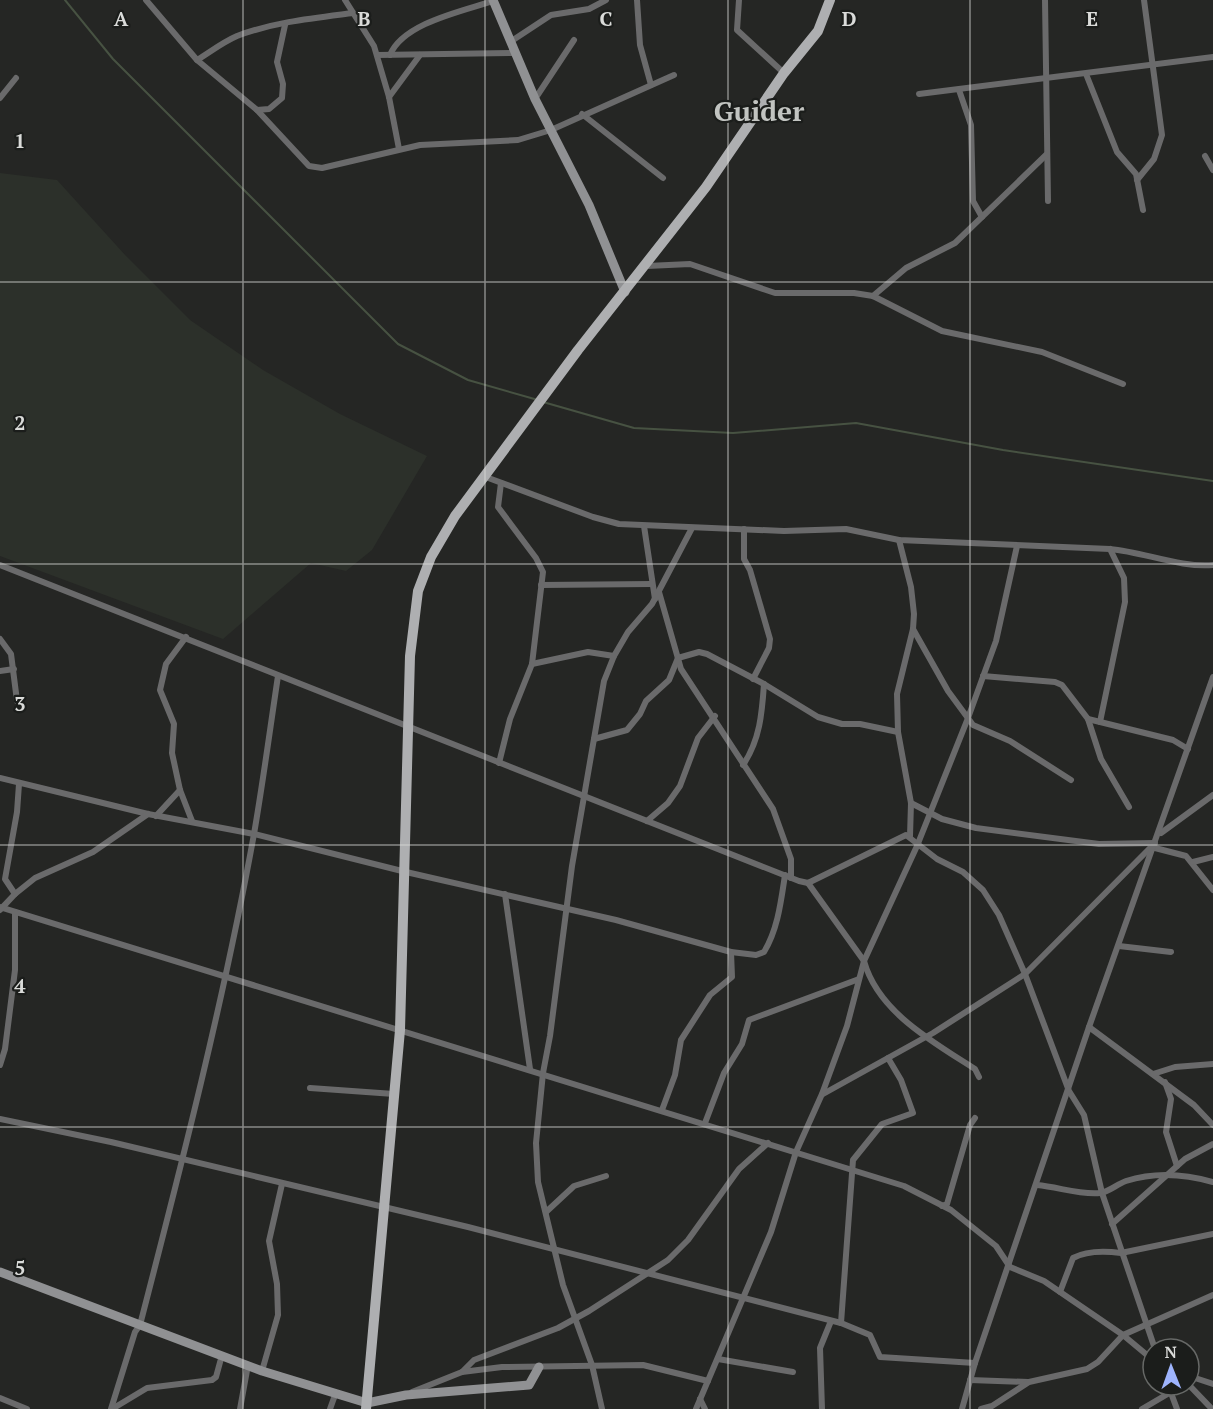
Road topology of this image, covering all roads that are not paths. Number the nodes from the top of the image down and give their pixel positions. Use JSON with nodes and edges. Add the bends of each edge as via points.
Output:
{"nodes":[{"id":1,"x":146,"y":0,"type":"edge"},
{"id":2,"x":345,"y":0,"type":"edge"},
{"id":3,"x":606,"y":0,"type":"edge"},
{"id":4,"x":638,"y":0,"type":"edge"},
{"id":5,"x":739,"y":0,"type":"edge"},
{"id":6,"x":1046,"y":0,"type":"edge"},
{"id":7,"x":1144,"y":0,"type":"edge"},
{"id":8,"x":493,"y":1,"type":"edge"},
{"id":9,"x":829,"y":2,"type":"edge"},
{"id":10,"x":352,"y":13,"type":"junction"},
{"id":11,"x":285,"y":25,"type":"junction"},
{"id":12,"x":574,"y":40,"type":"dead end"},
{"id":13,"x":510,"y":42,"type":"junction"},
{"id":14,"x":515,"y":53,"type":"junction"},
{"id":15,"x":390,"y":55,"type":"junction"},
{"id":16,"x":420,"y":55,"type":"junction"},
{"id":17,"x":377,"y":56,"type":"junction"},
{"id":18,"x":1213,"y":57,"type":"edge"},
{"id":19,"x":197,"y":60,"type":"junction"},
{"id":20,"x":1154,"y":64,"type":"junction"},
{"id":21,"x":784,"y":73,"type":"junction"},
{"id":22,"x":1086,"y":74,"type":"junction"},
{"id":23,"x":674,"y":75,"type":"dead end"},
{"id":24,"x":16,"y":78,"type":"dead end"},
{"id":25,"x":1045,"y":79,"type":"junction"},
{"id":26,"x":651,"y":85,"type":"junction"},
{"id":27,"x":959,"y":90,"type":"junction"},
{"id":28,"x":919,"y":94,"type":"dead end"},
{"id":29,"x":389,"y":97,"type":"junction"},
{"id":30,"x":0,"y":98,"type":"edge"},
{"id":31,"x":535,"y":99,"type":"junction"},
{"id":32,"x":257,"y":110,"type":"junction"},
{"id":33,"x":582,"y":114,"type":"junction"},
{"id":34,"x":550,"y":130,"type":"junction"},
{"id":35,"x":399,"y":149,"type":"junction"},
{"id":36,"x":1047,"y":154,"type":"junction"},
{"id":37,"x":1205,"y":156,"type":"dead end"},
{"id":38,"x":1213,"y":170,"type":"edge"},
{"id":39,"x":663,"y":178,"type":"dead end"},
{"id":40,"x":1137,"y":180,"type":"junction"},
{"id":41,"x":1048,"y":201,"type":"dead end"},
{"id":42,"x":1143,"y":210,"type":"dead end"},
{"id":43,"x":982,"y":217,"type":"junction"},
{"id":44,"x":647,"y":266,"type":"junction"},
{"id":45,"x":625,"y":292,"type":"junction"},
{"id":46,"x":873,"y":296,"type":"junction"},
{"id":47,"x":1123,"y":384,"type":"dead end"},
{"id":48,"x":483,"y":476,"type":"junction"},
{"id":49,"x":501,"y":483,"type":"junction"},
{"id":50,"x":644,"y":526,"type":"junction"},
{"id":51,"x":692,"y":528,"type":"junction"},
{"id":52,"x":744,"y":529,"type":"junction"},
{"id":53,"x":898,"y":540,"type":"junction"},
{"id":54,"x":1017,"y":546,"type":"junction"},
{"id":55,"x":1110,"y":549,"type":"junction"},
{"id":56,"x":0,"y":565,"type":"edge"},
{"id":57,"x":1213,"y":565,"type":"edge"},
{"id":58,"x":652,"y":584,"type":"junction"},
{"id":59,"x":541,"y":585,"type":"junction"},
{"id":60,"x":658,"y":592,"type":"junction"},
{"id":61,"x":655,"y":599,"type":"junction"},
{"id":62,"x":913,"y":630,"type":"junction"},
{"id":63,"x":186,"y":637,"type":"junction"},
{"id":64,"x":0,"y":639,"type":"edge"},
{"id":65,"x":614,"y":656,"type":"junction"},
{"id":66,"x":678,"y":658,"type":"junction"},
{"id":67,"x":532,"y":664,"type":"junction"},
{"id":68,"x":14,"y":669,"type":"junction"},
{"id":69,"x":0,"y":671,"type":"edge"},
{"id":70,"x":278,"y":676,"type":"junction"},
{"id":71,"x":983,"y":676,"type":"junction"},
{"id":72,"x":1213,"y":677,"type":"edge"},
{"id":73,"x":753,"y":679,"type":"junction"},
{"id":74,"x":764,"y":684,"type":"junction"},
{"id":75,"x":17,"y":701,"type":"dead end"},
{"id":76,"x":715,"y":716,"type":"junction"},
{"id":77,"x":968,"y":718,"type":"junction"},
{"id":78,"x":1088,"y":719,"type":"junction"},
{"id":79,"x":1100,"y":722,"type":"junction"},
{"id":80,"x":409,"y":726,"type":"junction"},
{"id":81,"x":898,"y":732,"type":"junction"},
{"id":82,"x":594,"y":739,"type":"junction"},
{"id":83,"x":1188,"y":749,"type":"junction"},
{"id":84,"x":499,"y":763,"type":"junction"},
{"id":85,"x":743,"y":765,"type":"junction"},
{"id":86,"x":0,"y":778,"type":"edge"},
{"id":87,"x":1071,"y":780,"type":"dead end"},
{"id":88,"x":19,"y":784,"type":"junction"},
{"id":89,"x":180,"y":790,"type":"junction"},
{"id":90,"x":583,"y":795,"type":"junction"},
{"id":91,"x":1213,"y":795,"type":"edge"},
{"id":92,"x":911,"y":803,"type":"junction"},
{"id":93,"x":1129,"y":807,"type":"dead end"},
{"id":94,"x":930,"y":810,"type":"junction"},
{"id":95,"x":148,"y":814,"type":"junction"},
{"id":96,"x":156,"y":816,"type":"junction"},
{"id":97,"x":192,"y":821,"type":"junction"},
{"id":98,"x":647,"y":821,"type":"junction"},
{"id":99,"x":1160,"y":833,"type":"junction"},
{"id":100,"x":254,"y":834,"type":"junction"},
{"id":101,"x":910,"y":836,"type":"junction"},
{"id":102,"x":1155,"y":845,"type":"junction"},
{"id":103,"x":917,"y":846,"type":"junction"},
{"id":104,"x":1213,"y":857,"type":"edge"},
{"id":105,"x":1193,"y":862,"type":"junction"},
{"id":106,"x":406,"y":872,"type":"junction"},
{"id":107,"x":788,"y":876,"type":"junction"},
{"id":108,"x":808,"y":883,"type":"junction"},
{"id":109,"x":1213,"y":890,"type":"edge"},
{"id":110,"x":15,"y":894,"type":"junction"},
{"id":111,"x":506,"y":894,"type":"junction"},
{"id":112,"x":1,"y":908,"type":"edge"},
{"id":113,"x":566,"y":908,"type":"junction"},
{"id":114,"x":15,"y":912,"type":"junction"},
{"id":115,"x":1119,"y":946,"type":"junction"},
{"id":116,"x":731,"y":952,"type":"junction"},
{"id":117,"x":1171,"y":952,"type":"dead end"},
{"id":118,"x":864,"y":961,"type":"junction"},
{"id":119,"x":1025,"y":974,"type":"junction"},
{"id":120,"x":225,"y":977,"type":"junction"},
{"id":121,"x":859,"y":979,"type":"junction"},
{"id":122,"x":1089,"y":1027,"type":"junction"},
{"id":123,"x":400,"y":1030,"type":"junction"},
{"id":124,"x":925,"y":1037,"type":"junction"},
{"id":125,"x":888,"y":1058,"type":"junction"},
{"id":126,"x":1213,"y":1064,"type":"edge"},
{"id":127,"x":0,"y":1065,"type":"edge"},
{"id":128,"x":530,"y":1069,"type":"junction"},
{"id":129,"x":543,"y":1073,"type":"junction"},
{"id":130,"x":1153,"y":1074,"type":"junction"},
{"id":131,"x":979,"y":1077,"type":"dead end"},
{"id":132,"x":1164,"y":1082,"type":"junction"},
{"id":133,"x":310,"y":1088,"type":"dead end"},
{"id":134,"x":1069,"y":1091,"type":"junction"},
{"id":135,"x":394,"y":1094,"type":"junction"},
{"id":136,"x":822,"y":1094,"type":"junction"},
{"id":137,"x":662,"y":1110,"type":"junction"},
{"id":138,"x":975,"y":1118,"type":"dead end"},
{"id":139,"x":0,"y":1119,"type":"edge"},
{"id":140,"x":705,"y":1123,"type":"junction"},
{"id":141,"x":1213,"y":1125,"type":"edge"},
{"id":142,"x":768,"y":1143,"type":"junction"},
{"id":143,"x":1213,"y":1144,"type":"edge"},
{"id":144,"x":796,"y":1152,"type":"junction"},
{"id":145,"x":183,"y":1161,"type":"junction"},
{"id":146,"x":1177,"y":1166,"type":"junction"},
{"id":147,"x":852,"y":1170,"type":"junction"},
{"id":148,"x":1167,"y":1175,"type":"junction"},
{"id":149,"x":606,"y":1176,"type":"dead end"},
{"id":150,"x":1213,"y":1182,"type":"edge"},
{"id":151,"x":282,"y":1184,"type":"junction"},
{"id":152,"x":1037,"y":1185,"type":"junction"},
{"id":153,"x":1102,"y":1193,"type":"junction"},
{"id":154,"x":942,"y":1206,"type":"junction"},
{"id":155,"x":385,"y":1208,"type":"junction"},
{"id":156,"x":546,"y":1212,"type":"junction"},
{"id":157,"x":1112,"y":1224,"type":"junction"},
{"id":158,"x":1213,"y":1234,"type":"edge"},
{"id":159,"x":555,"y":1251,"type":"junction"},
{"id":160,"x":1121,"y":1253,"type":"junction"},
{"id":161,"x":1010,"y":1267,"type":"junction"},
{"id":162,"x":0,"y":1272,"type":"edge"},
{"id":163,"x":649,"y":1274,"type":"junction"},
{"id":164,"x":1060,"y":1292,"type":"junction"},
{"id":165,"x":1213,"y":1295,"type":"edge"},
{"id":166,"x":743,"y":1298,"type":"junction"},
{"id":167,"x":575,"y":1319,"type":"junction"},
{"id":168,"x":831,"y":1320,"type":"junction"},
{"id":169,"x":841,"y":1323,"type":"junction"},
{"id":170,"x":140,"y":1325,"type":"junction"},
{"id":171,"x":1147,"y":1326,"type":"junction"},
{"id":172,"x":1123,"y":1335,"type":"junction"},
{"id":173,"x":1151,"y":1337,"type":"edge"},
{"id":174,"x":1141,"y":1350,"type":"edge"},
{"id":175,"x":222,"y":1355,"type":"junction"},
{"id":176,"x":718,"y":1359,"type":"junction"},
{"id":177,"x":975,"y":1363,"type":"junction"},
{"id":178,"x":248,"y":1365,"type":"junction"},
{"id":179,"x":592,"y":1365,"type":"junction"},
{"id":180,"x":538,"y":1367,"type":"junction"},
{"id":181,"x":262,"y":1371,"type":"junction"},
{"id":182,"x":462,"y":1372,"type":"junction"},
{"id":183,"x":793,"y":1372,"type":"dead end"},
{"id":184,"x":970,"y":1380,"type":"junction"},
{"id":185,"x":708,"y":1381,"type":"junction"},
{"id":186,"x":1029,"y":1382,"type":"junction"},
{"id":187,"x":335,"y":1395,"type":"junction"},
{"id":188,"x":406,"y":1395,"type":"junction"},
{"id":189,"x":1162,"y":1397,"type":"edge"},
{"id":190,"x":1200,"y":1397,"type":"edge"},
{"id":191,"x":0,"y":1398,"type":"edge"},
{"id":192,"x":700,"y":1399,"type":"junction"},
{"id":193,"x":367,"y":1406,"type":"edge"},
{"id":194,"x":27,"y":1409,"type":"edge"},
{"id":195,"x":112,"y":1409,"type":"edge"},
{"id":196,"x":240,"y":1409,"type":"edge"},
{"id":197,"x":330,"y":1409,"type":"edge"},
{"id":198,"x":602,"y":1409,"type":"edge"},
{"id":199,"x":696,"y":1409,"type":"edge"},
{"id":200,"x":705,"y":1409,"type":"edge"},
{"id":201,"x":822,"y":1409,"type":"edge"},
{"id":202,"x":962,"y":1409,"type":"edge"},
{"id":203,"x":981,"y":1409,"type":"edge"},
{"id":204,"x":1142,"y":1409,"type":"edge"},
{"id":205,"x":1212,"y":1409,"type":"edge"}],
"edges":[{"from":1,"to":19,"type":"street"},
{"from":2,"to":10,"type":"street"},
{"from":3,"to":13,"type":"street","via":[[589,9],[551,15]]},
{"from":4,"to":26,"type":"street","via":[[640,45]]},
{"from":5,"to":21,"type":"street","via":[[738,30]]},
{"from":6,"to":25,"type":"street"},
{"from":7,"to":20,"type":"street"},
{"from":8,"to":13,"type":"main road"},
{"from":8,"to":15,"type":"street","via":[[428,22],[395,45]]},
{"from":9,"to":21,"type":"main road","via":[[818,31]]},
{"from":10,"to":11,"type":"street","via":[[317,16]]},
{"from":10,"to":17,"type":"street"},
{"from":11,"to":19,"type":"street","via":[[235,37]]},
{"from":11,"to":32,"type":"street","via":[[277,62],[282,98],[269,109]]},
{"from":12,"to":31,"type":"street"},
{"from":13,"to":14,"type":"main road"},
{"from":14,"to":16,"type":"street"},
{"from":14,"to":31,"type":"main road"},
{"from":15,"to":16,"type":"street"},
{"from":15,"to":17,"type":"street"},
{"from":16,"to":29,"type":"street"},
{"from":17,"to":29,"type":"street"},
{"from":18,"to":20,"type":"street"},
{"from":19,"to":32,"type":"street"},
{"from":20,"to":22,"type":"street"},
{"from":20,"to":40,"type":"street","via":[[1162,135],[1154,159]]},
{"from":21,"to":44,"type":"main road"},
{"from":22,"to":25,"type":"street"},
{"from":22,"to":40,"type":"street","via":[[1117,152]]},
{"from":23,"to":26,"type":"street"},
{"from":24,"to":30,"type":"street"},
{"from":25,"to":27,"type":"street"},
{"from":25,"to":36,"type":"street"},
{"from":26,"to":33,"type":"street"},
{"from":27,"to":28,"type":"street"},
{"from":27,"to":43,"type":"street","via":[[970,125],[973,201]]},
{"from":29,"to":35,"type":"street"},
{"from":31,"to":34,"type":"main road"},
{"from":32,"to":35,"type":"street","via":[[309,166],[322,168]]},
{"from":33,"to":34,"type":"street"},
{"from":33,"to":39,"type":"street"},
{"from":34,"to":35,"type":"street","via":[[501,142]]},
{"from":34,"to":45,"type":"main road","via":[[589,205]]},
{"from":36,"to":41,"type":"street"},
{"from":36,"to":43,"type":"street"},
{"from":37,"to":38,"type":"street"},
{"from":40,"to":42,"type":"street"},
{"from":43,"to":46,"type":"street","via":[[955,243],[906,268]]},
{"from":44,"to":45,"type":"main road"},
{"from":44,"to":46,"type":"street","via":[[690,264],[775,293],[854,292]]},
{"from":45,"to":48,"type":"main road"},
{"from":46,"to":47,"type":"street","via":[[942,331],[1042,352]]},
{"from":48,"to":49,"type":"street"},
{"from":48,"to":80,"type":"main road","via":[[431,557],[418,591],[410,656]]},
{"from":49,"to":50,"type":"street","via":[[593,517]]},
{"from":49,"to":59,"type":"street","via":[[498,507],[536,558],[543,572]]},
{"from":50,"to":51,"type":"street"},
{"from":50,"to":58,"type":"street"},
{"from":51,"to":52,"type":"street"},
{"from":51,"to":60,"type":"street"},
{"from":52,"to":53,"type":"street","via":[[846,529]]},
{"from":52,"to":73,"type":"street","via":[[744,559],[770,639]]},
{"from":53,"to":54,"type":"street"},
{"from":53,"to":62,"type":"street","via":[[911,588]]},
{"from":54,"to":55,"type":"street"},
{"from":54,"to":71,"type":"street","via":[[996,641]]},
{"from":55,"to":57,"type":"street","via":[[1187,564]]},
{"from":55,"to":79,"type":"street","via":[[1125,578],[1125,602]]},
{"from":56,"to":63,"type":"street"},
{"from":58,"to":59,"type":"street"},
{"from":58,"to":61,"type":"street"},
{"from":59,"to":67,"type":"street"},
{"from":60,"to":61,"type":"street"},
{"from":60,"to":66,"type":"street"},
{"from":61,"to":65,"type":"street"},
{"from":62,"to":77,"type":"street"},
{"from":62,"to":81,"type":"street","via":[[897,694]]},
{"from":63,"to":70,"type":"street"},
{"from":63,"to":89,"type":"street","via":[[166,664],[160,690],[174,724],[172,753]]},
{"from":64,"to":68,"type":"street","via":[[11,654]]},
{"from":65,"to":67,"type":"street","via":[[588,652]]},
{"from":65,"to":82,"type":"street","via":[[603,688]]},
{"from":66,"to":73,"type":"street","via":[[702,653]]},
{"from":66,"to":76,"type":"street","via":[[692,687]]},
{"from":66,"to":82,"type":"street","via":[[669,680],[646,701],[627,730]]},
{"from":67,"to":84,"type":"street","via":[[510,719]]},
{"from":68,"to":69,"type":"street"},
{"from":68,"to":75,"type":"street"},
{"from":70,"to":80,"type":"street"},
{"from":70,"to":100,"type":"street"},
{"from":71,"to":77,"type":"street"},
{"from":71,"to":78,"type":"street","via":[[1055,682],[1062,685]]},
{"from":72,"to":83,"type":"street"},
{"from":73,"to":74,"type":"street"},
{"from":74,"to":81,"type":"street","via":[[818,717]]},
{"from":74,"to":85,"type":"street","via":[[758,733]]},
{"from":76,"to":85,"type":"street"},
{"from":76,"to":98,"type":"street","via":[[698,738],[680,786]]},
{"from":77,"to":87,"type":"street","via":[[973,725],[1003,737]]},
{"from":77,"to":94,"type":"street"},
{"from":78,"to":79,"type":"street"},
{"from":78,"to":93,"type":"street","via":[[1101,759]]},
{"from":79,"to":83,"type":"street","via":[[1173,740]]},
{"from":80,"to":84,"type":"street"},
{"from":80,"to":106,"type":"main road"},
{"from":81,"to":92,"type":"street"},
{"from":82,"to":90,"type":"street"},
{"from":83,"to":99,"type":"street"},
{"from":84,"to":90,"type":"street"},
{"from":85,"to":107,"type":"street","via":[[773,809],[782,830],[791,859]]},
{"from":86,"to":88,"type":"street"},
{"from":88,"to":95,"type":"street"},
{"from":88,"to":110,"type":"street","via":[[5,879]]},
{"from":89,"to":96,"type":"street"},
{"from":89,"to":97,"type":"street"},
{"from":90,"to":98,"type":"street"},
{"from":90,"to":113,"type":"street"},
{"from":91,"to":99,"type":"street"},
{"from":92,"to":94,"type":"street"},
{"from":92,"to":101,"type":"street"},
{"from":94,"to":102,"type":"street","via":[[942,819],[976,828],[1099,844]]},
{"from":94,"to":103,"type":"street"},
{"from":95,"to":96,"type":"street"},
{"from":95,"to":110,"type":"street","via":[[93,852],[35,878]]},
{"from":96,"to":97,"type":"street"},
{"from":97,"to":100,"type":"street"},
{"from":98,"to":107,"type":"street"},
{"from":99,"to":102,"type":"street"},
{"from":100,"to":106,"type":"street"},
{"from":100,"to":120,"type":"street"},
{"from":101,"to":103,"type":"street"},
{"from":101,"to":108,"type":"street"},
{"from":102,"to":105,"type":"street"},
{"from":102,"to":115,"type":"street"},
{"from":102,"to":119,"type":"street"},
{"from":103,"to":118,"type":"street"},
{"from":103,"to":119,"type":"street","via":[[963,872],[983,890],[999,915]]},
{"from":104,"to":105,"type":"street"},
{"from":105,"to":109,"type":"street"},
{"from":106,"to":111,"type":"street"},
{"from":106,"to":123,"type":"main road"},
{"from":107,"to":108,"type":"street"},
{"from":107,"to":116,"type":"street","via":[[764,952]]},
{"from":108,"to":118,"type":"street"},
{"from":110,"to":112,"type":"street"},
{"from":111,"to":113,"type":"street"},
{"from":111,"to":128,"type":"street"},
{"from":112,"to":114,"type":"street"},
{"from":113,"to":116,"type":"street"},
{"from":113,"to":129,"type":"street"},
{"from":114,"to":120,"type":"street"},
{"from":114,"to":127,"type":"street","via":[[15,970]]},
{"from":115,"to":117,"type":"street"},
{"from":115,"to":122,"type":"street"},
{"from":116,"to":137,"type":"street","via":[[732,977],[710,995],[681,1040],[675,1076]]},
{"from":118,"to":121,"type":"street"},
{"from":118,"to":124,"type":"street","via":[[879,995]]},
{"from":119,"to":124,"type":"street"},
{"from":119,"to":134,"type":"street"},
{"from":120,"to":123,"type":"street"},
{"from":120,"to":145,"type":"street"},
{"from":121,"to":136,"type":"street"},
{"from":121,"to":140,"type":"street","via":[[749,1020]]},
{"from":122,"to":130,"type":"street"},
{"from":122,"to":134,"type":"street"},
{"from":123,"to":128,"type":"street"},
{"from":123,"to":135,"type":"main road"},
{"from":124,"to":125,"type":"street"},
{"from":124,"to":131,"type":"street","via":[[975,1069]]},
{"from":125,"to":136,"type":"street"},
{"from":125,"to":147,"type":"street","via":[[913,1113],[882,1124],[859,1151]]},
{"from":126,"to":130,"type":"street","via":[[1175,1066]]},
{"from":128,"to":129,"type":"street"},
{"from":129,"to":137,"type":"street"},
{"from":129,"to":156,"type":"street","via":[[536,1143],[538,1182]]},
{"from":130,"to":132,"type":"street"},
{"from":132,"to":141,"type":"street"},
{"from":132,"to":146,"type":"street","via":[[1171,1099],[1166,1132]]},
{"from":133,"to":135,"type":"street"},
{"from":134,"to":152,"type":"street"},
{"from":134,"to":153,"type":"street","via":[[1084,1115]]},
{"from":135,"to":155,"type":"main road"},
{"from":136,"to":144,"type":"street"},
{"from":137,"to":140,"type":"street"},
{"from":138,"to":154,"type":"street","via":[[947,1204]]},
{"from":139,"to":145,"type":"street"},
{"from":140,"to":142,"type":"street"},
{"from":142,"to":144,"type":"street"},
{"from":142,"to":163,"type":"street","via":[[739,1169],[688,1240]]},
{"from":143,"to":146,"type":"street"},
{"from":144,"to":147,"type":"street"},
{"from":144,"to":166,"type":"street","via":[[771,1233]]},
{"from":145,"to":151,"type":"street"},
{"from":145,"to":170,"type":"street"},
{"from":146,"to":148,"type":"street"},
{"from":147,"to":154,"type":"street","via":[[904,1186]]},
{"from":147,"to":169,"type":"street"},
{"from":148,"to":150,"type":"street"},
{"from":148,"to":153,"type":"street","via":[[1125,1181]]},
{"from":148,"to":157,"type":"street"},
{"from":149,"to":156,"type":"street","via":[[574,1186]]},
{"from":151,"to":155,"type":"street"},
{"from":151,"to":181,"type":"street","via":[[269,1241],[278,1315]]},
{"from":152,"to":153,"type":"street","via":[[1073,1189],[1082,1194]]},
{"from":152,"to":161,"type":"street"},
{"from":153,"to":157,"type":"street"},
{"from":154,"to":161,"type":"street","via":[[996,1246]]},
{"from":155,"to":159,"type":"street"},
{"from":155,"to":193,"type":"main road"},
{"from":156,"to":159,"type":"street"},
{"from":157,"to":160,"type":"street"},
{"from":158,"to":160,"type":"street"},
{"from":159,"to":163,"type":"street"},
{"from":159,"to":167,"type":"street"},
{"from":160,"to":164,"type":"street","via":[[1107,1251],[1073,1258]]},
{"from":160,"to":171,"type":"street"},
{"from":161,"to":164,"type":"street"},
{"from":161,"to":177,"type":"street"},
{"from":162,"to":170,"type":"main road"},
{"from":163,"to":166,"type":"street"},
{"from":163,"to":167,"type":"street"},
{"from":164,"to":172,"type":"street"},
{"from":165,"to":171,"type":"street"},
{"from":166,"to":168,"type":"street"},
{"from":166,"to":176,"type":"street"},
{"from":167,"to":179,"type":"street"},
{"from":167,"to":182,"type":"street","via":[[474,1360]]},
{"from":168,"to":169,"type":"street"},
{"from":168,"to":201,"type":"street","via":[[820,1348]]},
{"from":169,"to":177,"type":"street","via":[[870,1335],[880,1357]]},
{"from":170,"to":175,"type":"main road"},
{"from":170,"to":195,"type":"street"},
{"from":171,"to":172,"type":"street"},
{"from":171,"to":173,"type":"street"},
{"from":172,"to":174,"type":"street"},
{"from":172,"to":186,"type":"street","via":[[1087,1369]]},
{"from":175,"to":178,"type":"main road"},
{"from":175,"to":195,"type":"street","via":[[212,1380],[147,1388]]},
{"from":176,"to":183,"type":"street"},
{"from":176,"to":185,"type":"street"},
{"from":177,"to":184,"type":"street"},
{"from":178,"to":181,"type":"main road"},
{"from":178,"to":196,"type":"street"},
{"from":179,"to":180,"type":"street"},
{"from":179,"to":185,"type":"street","via":[[643,1365]]},
{"from":179,"to":198,"type":"street"},
{"from":180,"to":182,"type":"street"},
{"from":180,"to":188,"type":"main road","via":[[529,1385]]},
{"from":181,"to":187,"type":"main road"},
{"from":182,"to":188,"type":"street"},
{"from":184,"to":186,"type":"street"},
{"from":184,"to":202,"type":"street"},
{"from":185,"to":192,"type":"street"},
{"from":186,"to":203,"type":"street"},
{"from":187,"to":193,"type":"main road"},
{"from":187,"to":197,"type":"street"},
{"from":188,"to":193,"type":"main road"},
{"from":189,"to":204,"type":"street"},
{"from":190,"to":205,"type":"street"},
{"from":191,"to":194,"type":"street"},
{"from":192,"to":199,"type":"street"},
{"from":192,"to":200,"type":"street"}]}
